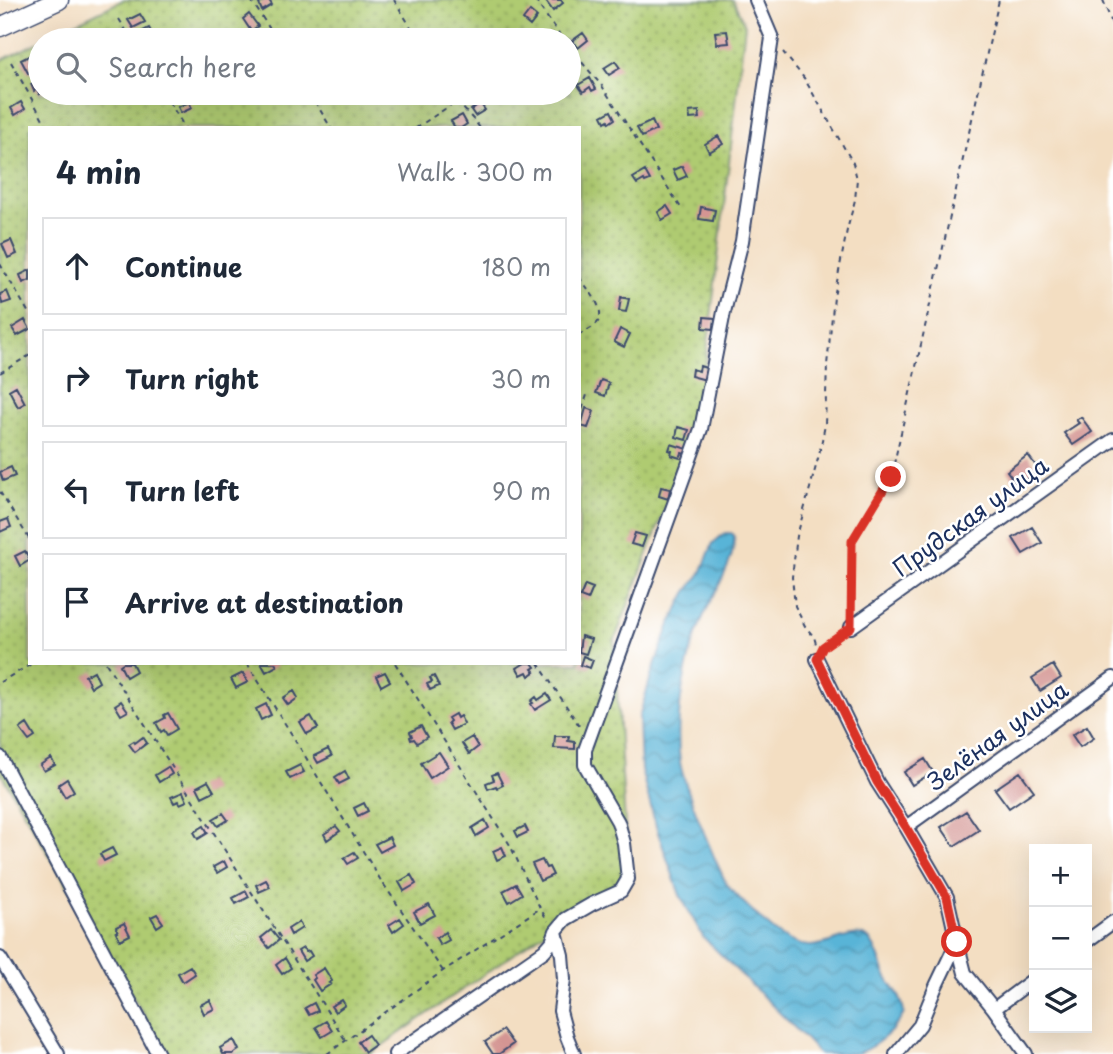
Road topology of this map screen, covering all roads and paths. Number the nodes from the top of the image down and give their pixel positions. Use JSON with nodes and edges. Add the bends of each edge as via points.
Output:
{"nodes":[{"id":1,"x":59,"y":0,"type":"edge"},
{"id":2,"x":251,"y":0,"type":"edge"},
{"id":3,"x":394,"y":0,"type":"edge"},
{"id":4,"x":535,"y":0,"type":"edge"},
{"id":5,"x":756,"y":0,"type":"edge"},
{"id":6,"x":999,"y":0,"type":"edge"},
{"id":7,"x":1103,"y":0,"type":"edge"},
{"id":8,"x":119,"y":19,"type":"dead end"},
{"id":9,"x":1113,"y":26,"type":"edge"},
{"id":10,"x":0,"y":27,"type":"edge"},
{"id":11,"x":125,"y":28,"type":"edge"},
{"id":12,"x":269,"y":28,"type":"edge"},
{"id":13,"x":412,"y":28,"type":"edge"},
{"id":14,"x":552,"y":28,"type":"edge"},
{"id":15,"x":772,"y":38,"type":"junction"},
{"id":16,"x":581,"y":61,"type":"edge"},
{"id":17,"x":11,"y":62,"type":"dead end"},
{"id":18,"x":28,"y":92,"type":"edge"},
{"id":19,"x":35,"y":105,"type":"edge"},
{"id":20,"x":171,"y":105,"type":"edge"},
{"id":21,"x":317,"y":105,"type":"edge"},
{"id":22,"x":452,"y":105,"type":"edge"},
{"id":23,"x":460,"y":105,"type":"edge"},
{"id":24,"x":47,"y":126,"type":"edge"},
{"id":25,"x":184,"y":126,"type":"edge"},
{"id":26,"x":330,"y":126,"type":"edge"},
{"id":27,"x":419,"y":126,"type":"edge"},
{"id":28,"x":479,"y":126,"type":"edge"},
{"id":29,"x":683,"y":211,"type":"dead end"},
{"id":30,"x":0,"y":264,"type":"edge"},
{"id":31,"x":581,"y":280,"type":"edge"},
{"id":32,"x":28,"y":312,"type":"edge"},
{"id":33,"x":581,"y":334,"type":"edge"},
{"id":34,"x":28,"y":356,"type":"edge"},
{"id":35,"x":0,"y":373,"type":"edge"},
{"id":36,"x":588,"y":392,"type":"dead end"},
{"id":37,"x":581,"y":413,"type":"edge"},
{"id":38,"x":1113,"y":440,"type":"edge"},
{"id":39,"x":0,"y":492,"type":"edge"},
{"id":40,"x":28,"y":537,"type":"edge"},
{"id":41,"x":851,"y":627,"type":"junction"},
{"id":42,"x":817,"y":659,"type":"junction"},
{"id":43,"x":30,"y":665,"type":"edge"},
{"id":44,"x":107,"y":665,"type":"edge"},
{"id":45,"x":248,"y":665,"type":"edge"},
{"id":46,"x":396,"y":665,"type":"edge"},
{"id":47,"x":539,"y":665,"type":"edge"},
{"id":48,"x":1113,"y":678,"type":"edge"},
{"id":49,"x":0,"y":682,"type":"edge"},
{"id":50,"x":588,"y":739,"type":"junction"},
{"id":51,"x":0,"y":757,"type":"edge"},
{"id":52,"x":906,"y":827,"type":"junction"},
{"id":53,"x":540,"y":908,"type":"junction"},
{"id":54,"x":1113,"y":922,"type":"edge"},
{"id":55,"x":556,"y":931,"type":"junction"},
{"id":56,"x":1092,"y":937,"type":"edge"},
{"id":57,"x":957,"y":942,"type":"junction"},
{"id":58,"x":0,"y":958,"type":"edge"},
{"id":59,"x":443,"y":971,"type":"junction"},
{"id":60,"x":1029,"y":983,"type":"edge"},
{"id":61,"x":994,"y":1009,"type":"junction"},
{"id":62,"x":346,"y":1041,"type":"junction"},
{"id":63,"x":58,"y":1054,"type":"edge"},
{"id":64,"x":158,"y":1054,"type":"edge"},
{"id":65,"x":327,"y":1054,"type":"edge"},
{"id":66,"x":395,"y":1054,"type":"edge"},
{"id":67,"x":574,"y":1054,"type":"edge"},
{"id":68,"x":896,"y":1054,"type":"edge"},
{"id":69,"x":1026,"y":1054,"type":"edge"}],
"edges":[{"from":1,"to":10,"type":"highway"},
{"from":2,"to":12,"type":"path"},
{"from":3,"to":13,"type":"path"},
{"from":4,"to":14,"type":"path"},
{"from":5,"to":15,"type":"street"},
{"from":6,"to":41,"type":"path","via":[[891,477],[852,541]]},
{"from":7,"to":9,"type":"path"},
{"from":8,"to":11,"type":"path"},
{"from":15,"to":42,"type":"path","via":[[804,78],[853,163],[857,179],[834,296],[825,425],[797,536],[792,578],[795,606],[814,637]]},
{"from":15,"to":50,"type":"street","via":[[742,241],[701,429]]},
{"from":16,"to":29,"type":"path"},
{"from":17,"to":18,"type":"path"},
{"from":19,"to":24,"type":"path"},
{"from":20,"to":25,"type":"path"},
{"from":21,"to":26,"type":"path"},
{"from":22,"to":27,"type":"path"},
{"from":23,"to":28,"type":"path"},
{"from":30,"to":32,"type":"path"},
{"from":31,"to":33,"type":"path","via":[[601,310],[597,325]]},
{"from":34,"to":35,"type":"path"},
{"from":36,"to":37,"type":"path"},
{"from":38,"to":41,"type":"street","name":"Прудская улица"},
{"from":39,"to":40,"type":"path"},
{"from":41,"to":42,"type":"path","via":[[823,647]]},
{"from":42,"to":52,"type":"street","via":[[877,782]]},
{"from":43,"to":49,"type":"path"},
{"from":44,"to":62,"type":"path"},
{"from":45,"to":59,"type":"path","via":[[380,879]]},
{"from":46,"to":53,"type":"path","via":[[510,845]]},
{"from":47,"to":50,"type":"path"},
{"from":48,"to":52,"type":"street","name":"Зелёная улица"},
{"from":50,"to":55,"type":"street","via":[[586,765],[618,822],[628,879],[621,891],[566,919]]},
{"from":51,"to":64,"type":"street"},
{"from":52,"to":57,"type":"street","via":[[947,897]]},
{"from":53,"to":55,"type":"path"},
{"from":53,"to":59,"type":"path"},
{"from":54,"to":56,"type":"street"},
{"from":55,"to":66,"type":"street","via":[[544,951]]},
{"from":55,"to":67,"type":"street","via":[[564,979],[560,1011]]},
{"from":57,"to":61,"type":"street","via":[[965,973]]},
{"from":57,"to":68,"type":"street","via":[[920,1025]]},
{"from":58,"to":63,"type":"street"},
{"from":59,"to":62,"type":"path"},
{"from":60,"to":61,"type":"street"},
{"from":61,"to":69,"type":"street"},
{"from":62,"to":65,"type":"path"}]}
